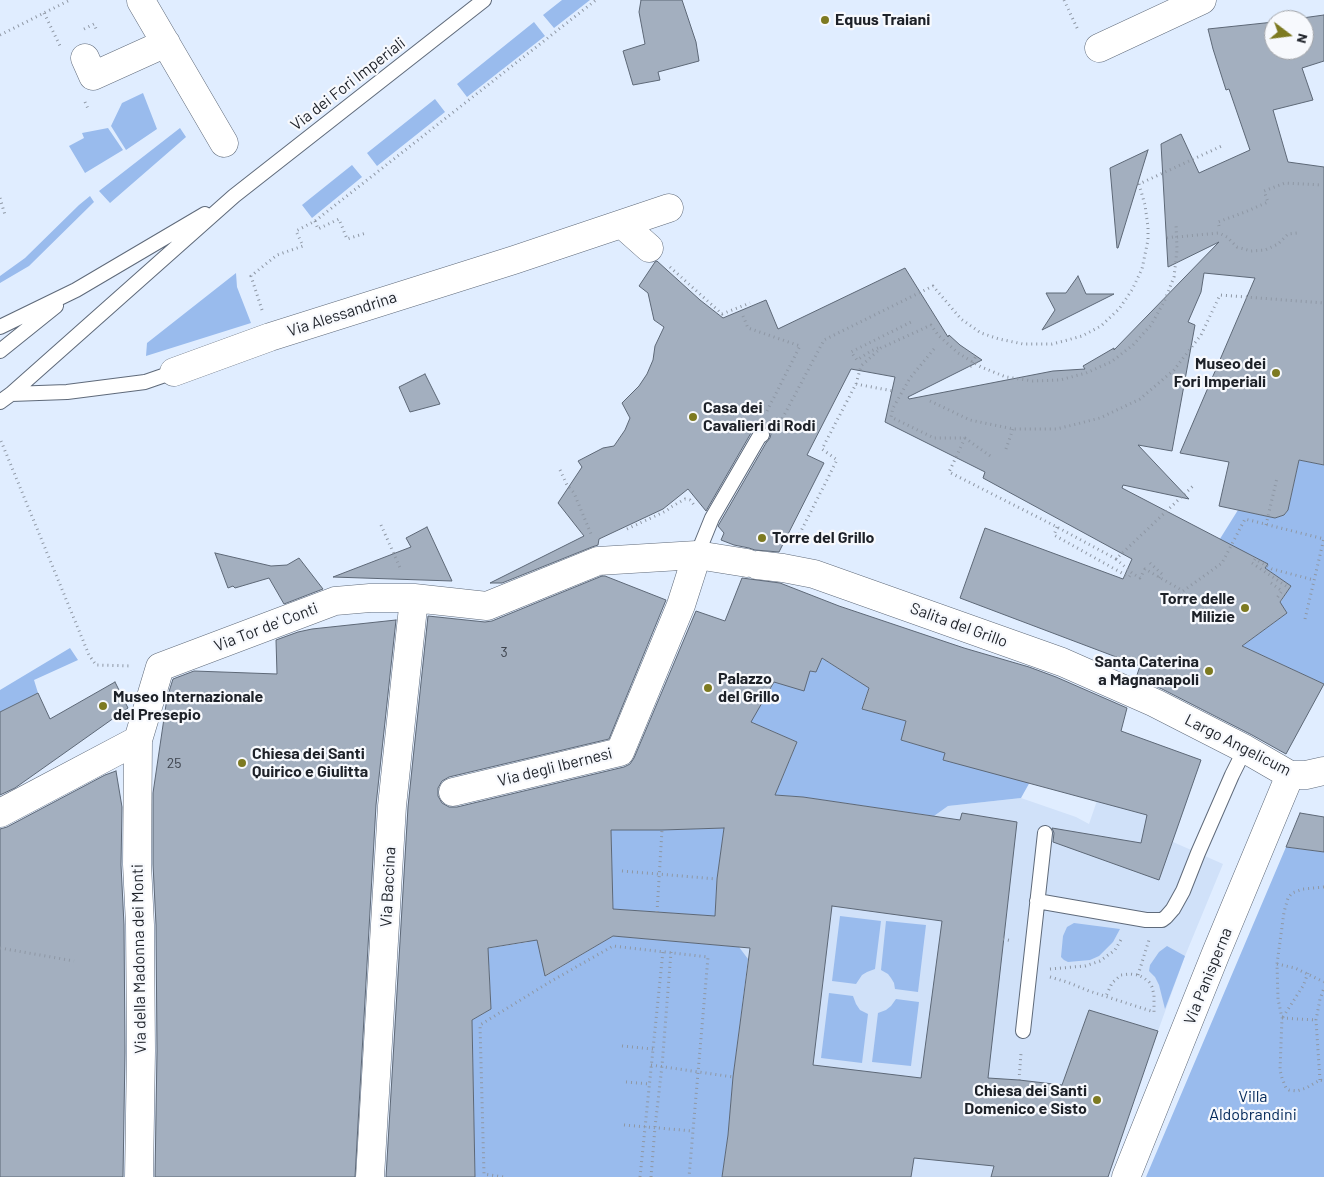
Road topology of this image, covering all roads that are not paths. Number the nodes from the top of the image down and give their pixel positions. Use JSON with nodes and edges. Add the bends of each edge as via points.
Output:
{"nodes":[{"id":1,"x":142,"y":0,"type":"edge"},
{"id":2,"x":484,"y":0,"type":"edge"},
{"id":3,"x":1202,"y":0,"type":"edge"},
{"id":4,"x":166,"y":43,"type":"junction"},
{"id":5,"x":1099,"y":48,"type":"dead end"},
{"id":6,"x":84,"y":58,"type":"dead end"},
{"id":7,"x":224,"y":143,"type":"dead end"},
{"id":8,"x":234,"y":196,"type":"junction"},
{"id":9,"x":669,"y":208,"type":"dead end"},
{"id":10,"x":622,"y":224,"type":"junction"},
{"id":11,"x":649,"y":248,"type":"road end"},
{"id":12,"x":76,"y":290,"type":"junction"},
{"id":13,"x":0,"y":327,"type":"edge"},
{"id":14,"x":0,"y":351,"type":"edge"},
{"id":15,"x":174,"y":372,"type":"joint"},
{"id":16,"x":4,"y":400,"type":"edge"},
{"id":17,"x":759,"y":435,"type":"road end"},
{"id":18,"x":697,"y":555,"type":"junction"},
{"id":19,"x":414,"y":598,"type":"junction"},
{"id":20,"x":1155,"y":703,"type":"joint"},
{"id":21,"x":138,"y":740,"type":"junction"},
{"id":22,"x":1245,"y":749,"type":"junction"},
{"id":23,"x":1324,"y":772,"type":"edge"},
{"id":24,"x":1290,"y":775,"type":"junction"},
{"id":25,"x":453,"y":792,"type":"dead end"},
{"id":26,"x":0,"y":813,"type":"edge"},
{"id":27,"x":1045,"y":834,"type":"dead end"},
{"id":28,"x":1037,"y":901,"type":"junction"},
{"id":29,"x":1024,"y":1031,"type":"road end"},
{"id":30,"x":139,"y":1177,"type":"edge"},
{"id":31,"x":370,"y":1177,"type":"edge"},
{"id":32,"x":1126,"y":1177,"type":"edge"}],
"edges":[{"from":1,"to":4,"type":"street"},
{"from":2,"to":8,"type":"lane","name":"Via dei Fori Imperiali"},
{"from":3,"to":5,"type":"street"},
{"from":4,"to":6,"type":"street","via":[[93,76]]},
{"from":4,"to":7,"type":"street"},
{"from":8,"to":12,"type":"lane","name":"Via dei Fori Imperiali"},
{"from":8,"to":16,"type":"lane","name":"Via dei Fori Imperiali"},
{"from":9,"to":10,"type":"street","name":"Via Alessandrina"},
{"from":10,"to":11,"type":"street"},
{"from":10,"to":15,"type":"street","name":"Via Alessandrina","via":[[270,337]]},
{"from":12,"to":13,"type":"lane","name":"Via dei Fori Imperiali"},
{"from":12,"to":14,"type":"lane"},
{"from":15,"to":16,"type":"lane","name":"Via Alessandrina","via":[[145,382]]},
{"from":17,"to":18,"type":"lane","via":[[712,518]]},
{"from":18,"to":19,"type":"street","name":"Via Tor de' Conti","via":[[598,561],[487,606]]},
{"from":18,"to":20,"type":"street","name":"Salita del Grillo","via":[[814,574],[1062,662]]},
{"from":18,"to":25,"type":"street","name":"Via degli Ibernesi","via":[[681,605],[620,752]]},
{"from":19,"to":21,"type":"street","name":"Via Tor de' Conti","via":[[334,601],[160,667]]},
{"from":19,"to":31,"type":"street","name":"Via Baccina","via":[[392,806]]},
{"from":20,"to":22,"type":"street","name":"Largo Angelicum"},
{"from":21,"to":26,"type":"street"},
{"from":21,"to":30,"type":"street","name":"Via della Madonna dei Monti"},
{"from":22,"to":24,"type":"street","name":"Largo Angelicum"},
{"from":22,"to":28,"type":"lane","via":[[1181,896],[1174,909],[1162,920]]},
{"from":23,"to":24,"type":"street","name":"Largo Angelicum"},
{"from":24,"to":32,"type":"street","name":"Via Panisperna"},
{"from":27,"to":28,"type":"lane"},
{"from":28,"to":29,"type":"lane"}]}
